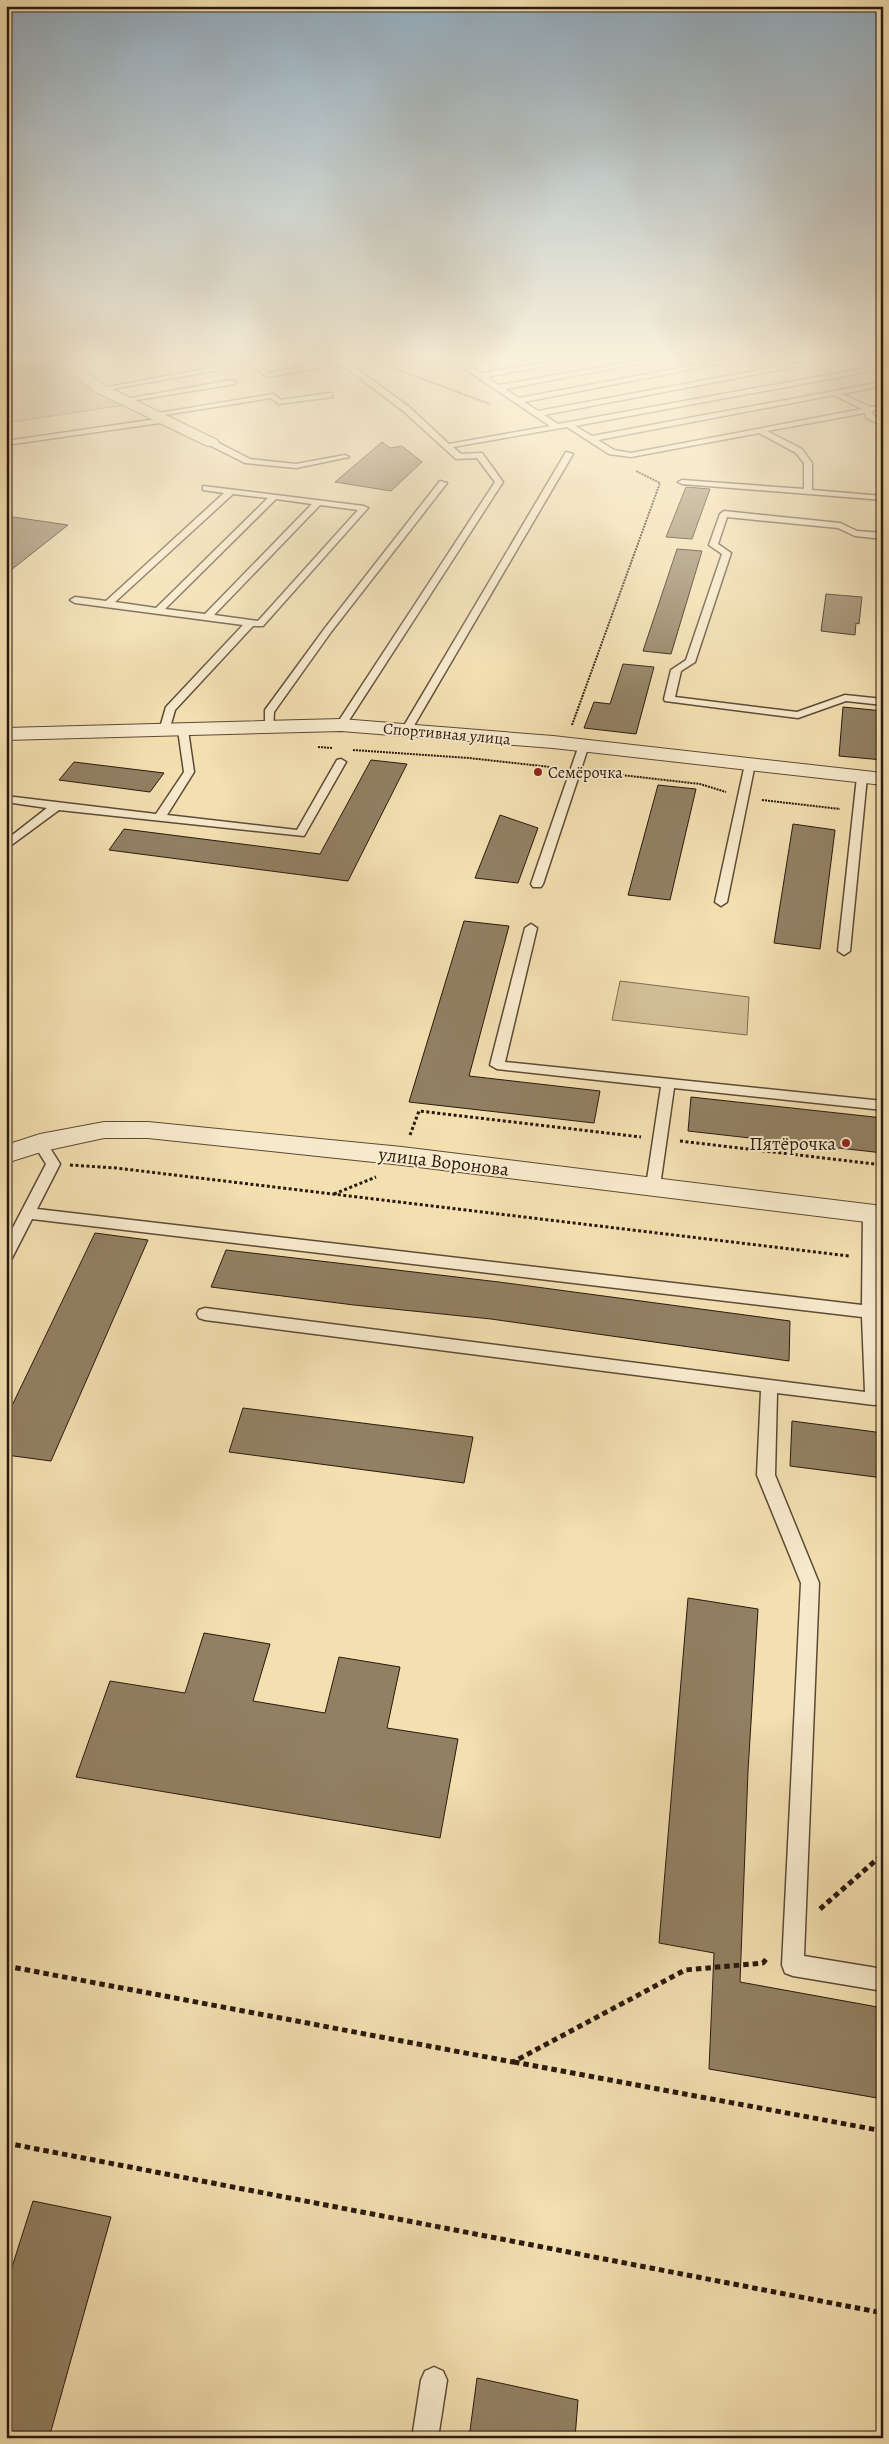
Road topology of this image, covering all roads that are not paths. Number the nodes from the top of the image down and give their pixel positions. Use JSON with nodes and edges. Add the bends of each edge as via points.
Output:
{"nodes":[{"id":1,"x":493,"y":473,"type":"edge"},
{"id":2,"x":558,"y":473,"type":"edge"},
{"id":3,"x":808,"y":473,"type":"edge"},
{"id":4,"x":682,"y":482,"type":"dead end"},
{"id":5,"x":443,"y":483,"type":"dead end"},
{"id":6,"x":206,"y":488,"type":"dead end"},
{"id":7,"x":231,"y":491,"type":"junction"},
{"id":8,"x":808,"y":492,"type":"junction"},
{"id":9,"x":274,"y":497,"type":"junction"},
{"id":10,"x":883,"y":498,"type":"edge"},
{"id":11,"x":318,"y":502,"type":"junction"},
{"id":12,"x":883,"y":536,"type":"edge"},
{"id":13,"x":75,"y":600,"type":"dead end"},
{"id":14,"x":108,"y":604,"type":"junction"},
{"id":15,"x":158,"y":611,"type":"junction"},
{"id":16,"x":207,"y":617,"type":"junction"},
{"id":17,"x":250,"y":623,"type":"junction"},
{"id":18,"x":883,"y":702,"type":"edge"},
{"id":19,"x":341,"y":725,"type":"junction"},
{"id":20,"x":270,"y":727,"type":"junction"},
{"id":21,"x":407,"y":729,"type":"junction"},
{"id":22,"x":184,"y":730,"type":"junction"},
{"id":23,"x":164,"y":731,"type":"junction"},
{"id":24,"x":8,"y":734,"type":"edge"},
{"id":25,"x":584,"y":745,"type":"junction"},
{"id":26,"x":341,"y":762,"type":"dead end"},
{"id":27,"x":750,"y":764,"type":"junction"},
{"id":28,"x":862,"y":777,"type":"junction"},
{"id":29,"x":883,"y":779,"type":"edge"},
{"id":30,"x":6,"y":799,"type":"edge"},
{"id":31,"x":57,"y":806,"type":"junction"},
{"id":32,"x":160,"y":817,"type":"junction"},
{"id":33,"x":6,"y":846,"type":"edge"},
{"id":34,"x":537,"y":884,"type":"dead end"},
{"id":35,"x":721,"y":902,"type":"dead end"},
{"id":36,"x":531,"y":928,"type":"dead end"},
{"id":37,"x":844,"y":951,"type":"dead end"},
{"id":38,"x":668,"y":1083,"type":"junction"},
{"id":39,"x":883,"y":1106,"type":"edge"},
{"id":40,"x":6,"y":1154,"type":"edge"},
{"id":41,"x":46,"y":1154,"type":"junction"},
{"id":42,"x":653,"y":1186,"type":"junction"},
{"id":43,"x":27,"y":1213,"type":"junction"},
{"id":44,"x":877,"y":1214,"type":"edge"},
{"id":45,"x":6,"y":1256,"type":"edge"},
{"id":46,"x":870,"y":1312,"type":"junction"},
{"id":47,"x":205,"y":1314,"type":"dead end"},
{"id":48,"x":768,"y":1386,"type":"junction"},
{"id":49,"x":879,"y":1400,"type":"edge"},
{"id":50,"x":883,"y":1980,"type":"edge"},
{"id":51,"x":434,"y":2380,"type":"dead end"},
{"id":52,"x":425,"y":2438,"type":"edge"}],
"edges":[{"from":1,"to":19,"type":"lane","via":[[499,482]]},
{"from":2,"to":21,"type":"lane"},
{"from":3,"to":8,"type":"lane"},
{"from":4,"to":8,"type":"lane"},
{"from":5,"to":20,"type":"lane","via":[[328,630],[269,712]]},
{"from":6,"to":7,"type":"lane"},
{"from":7,"to":9,"type":"lane"},
{"from":7,"to":14,"type":"lane"},
{"from":8,"to":10,"type":"lane"},
{"from":9,"to":11,"type":"lane"},
{"from":9,"to":15,"type":"lane"},
{"from":11,"to":16,"type":"lane"},
{"from":11,"to":17,"type":"lane","via":[[364,508],[260,624]]},
{"from":12,"to":18,"type":"lane","via":[[855,533],[840,526],[724,514],[713,545],[727,553],[690,662],[676,670],[669,700],[798,715],[845,698]]},
{"from":13,"to":14,"type":"lane"},
{"from":14,"to":15,"type":"lane"},
{"from":15,"to":16,"type":"lane"},
{"from":16,"to":17,"type":"lane"},
{"from":17,"to":23,"type":"lane","via":[[170,709]]},
{"from":19,"to":20,"type":"street","name":"Спортивная улица"},
{"from":19,"to":21,"type":"street","name":"Спортивная улица"},
{"from":20,"to":22,"type":"street","name":"Спортивная улица"},
{"from":21,"to":25,"type":"street","name":"Спортивная улица"},
{"from":22,"to":23,"type":"street","name":"Спортивная улица"},
{"from":22,"to":32,"type":"lane","via":[[189,772]]},
{"from":23,"to":24,"type":"street","name":"Спортивная улица"},
{"from":25,"to":27,"type":"street","name":"Спортивная улица"},
{"from":25,"to":34,"type":"lane"},
{"from":26,"to":32,"type":"lane","via":[[300,834]]},
{"from":27,"to":28,"type":"street","name":"Спортивная улица"},
{"from":27,"to":35,"type":"lane"},
{"from":28,"to":29,"type":"street","name":"Спортивная улица"},
{"from":28,"to":37,"type":"lane"},
{"from":30,"to":31,"type":"lane"},
{"from":31,"to":32,"type":"lane"},
{"from":31,"to":33,"type":"lane"},
{"from":36,"to":38,"type":"lane","via":[[497,1065]]},
{"from":38,"to":39,"type":"lane"},
{"from":38,"to":42,"type":"lane"},
{"from":40,"to":41,"type":"street","name":"улица Воронова"},
{"from":41,"to":42,"type":"street","name":"улица Воронова","via":[[104,1130],[148,1130]]},
{"from":41,"to":43,"type":"lane"},
{"from":42,"to":44,"type":"street","name":"улица Воронова"},
{"from":43,"to":45,"type":"lane"},
{"from":43,"to":46,"type":"lane"},
{"from":44,"to":46,"type":"lane"},
{"from":46,"to":49,"type":"lane"},
{"from":47,"to":48,"type":"lane"},
{"from":48,"to":49,"type":"lane"},
{"from":48,"to":50,"type":"lane","via":[[766,1476],[810,1583],[793,1965]]},
{"from":51,"to":52,"type":"lane"}]}
